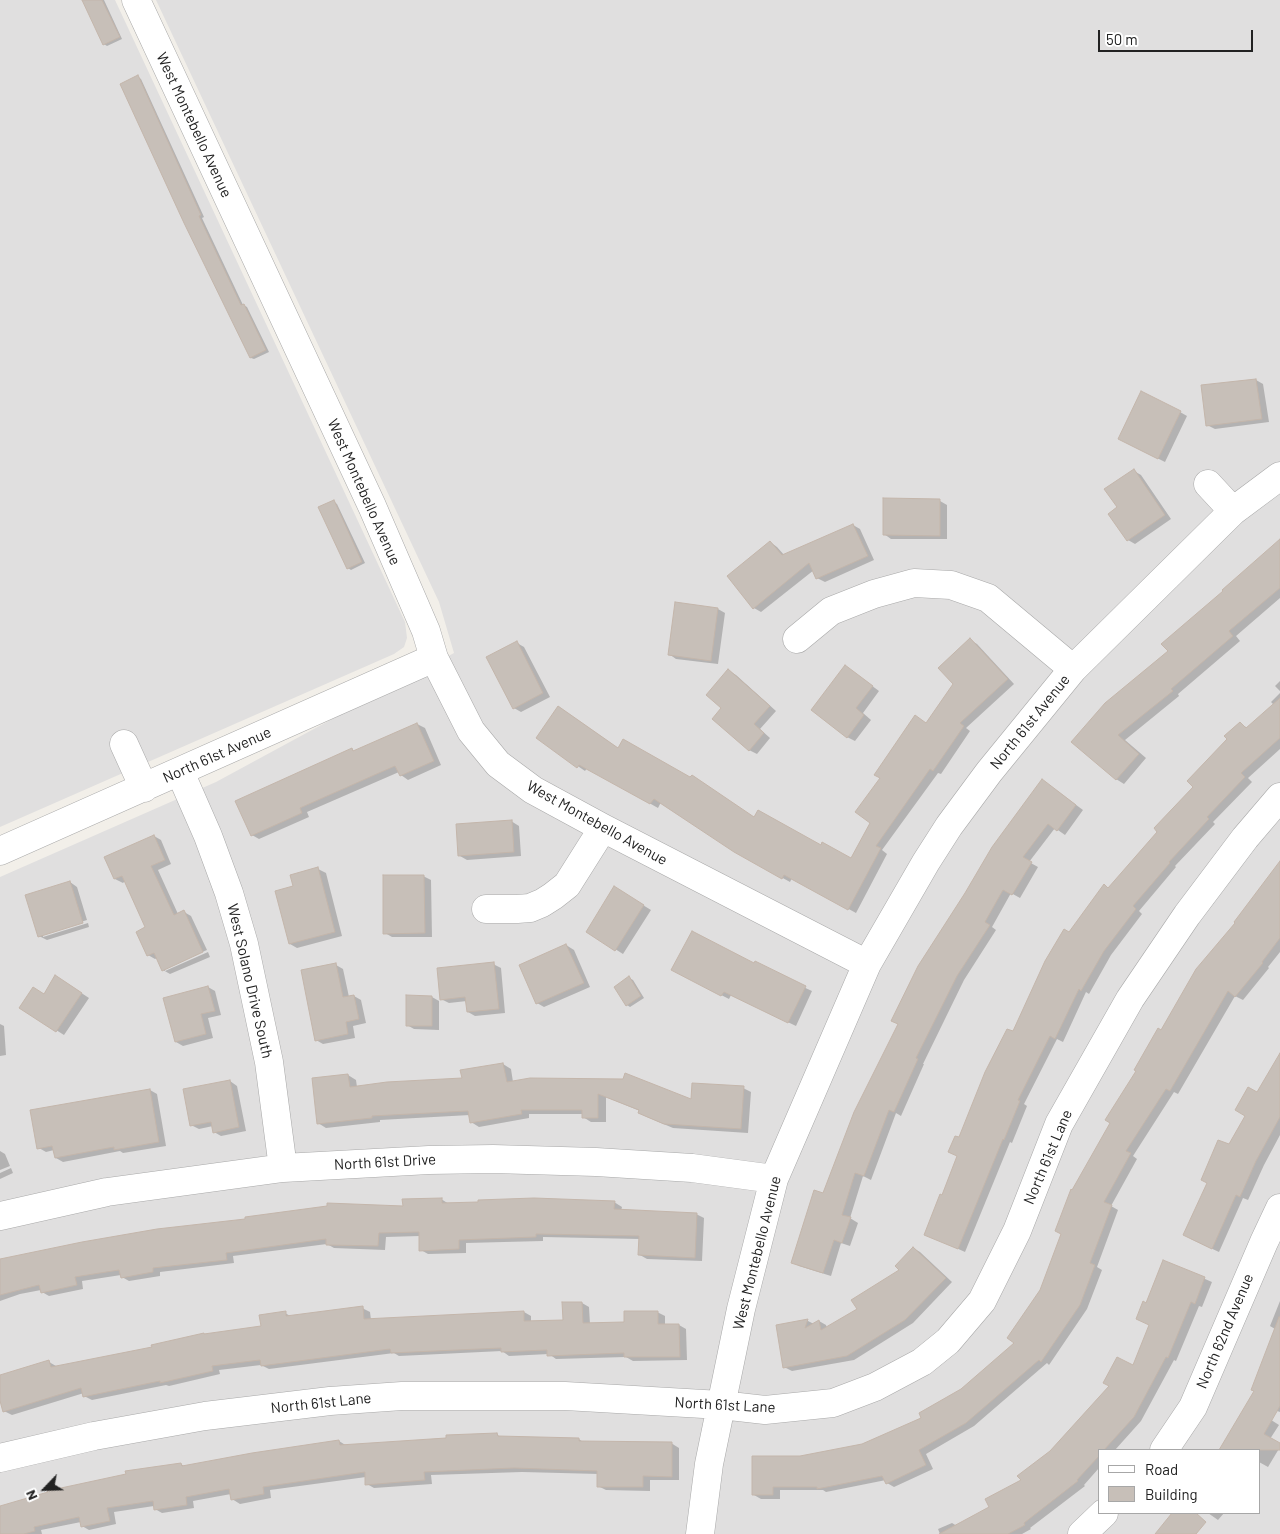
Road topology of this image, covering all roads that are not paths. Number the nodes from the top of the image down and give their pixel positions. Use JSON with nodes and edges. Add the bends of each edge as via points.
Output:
{"nodes":[{"id":1,"x":136,"y":0,"type":"edge"},
{"id":2,"x":1280,"y":476,"type":"edge"},
{"id":3,"x":1208,"y":484,"type":"dead end"},
{"id":4,"x":1233,"y":511,"type":"junction"},
{"id":5,"x":797,"y":639,"type":"dead end"},
{"id":6,"x":434,"y":658,"type":"junction"},
{"id":7,"x":1073,"y":669,"type":"junction"},
{"id":8,"x":124,"y":744,"type":"dead end"},
{"id":9,"x":180,"y":772,"type":"junction"},
{"id":10,"x":144,"y":788,"type":"junction"},
{"id":11,"x":1280,"y":797,"type":"edge"},
{"id":12,"x":603,"y":828,"type":"junction"},
{"id":13,"x":0,"y":851,"type":"edge"},
{"id":14,"x":486,"y":909,"type":"dead end"},
{"id":15,"x":868,"y":964,"type":"junction"},
{"id":16,"x":283,"y":1168,"type":"junction"},
{"id":17,"x":774,"y":1180,"type":"junction"},
{"id":18,"x":1280,"y":1208,"type":"edge"},
{"id":19,"x":0,"y":1216,"type":"edge"},
{"id":20,"x":721,"y":1405,"type":"junction"},
{"id":21,"x":1165,"y":1449,"type":"edge"},
{"id":22,"x":0,"y":1458,"type":"edge"},
{"id":23,"x":1103,"y":1514,"type":"edge"},
{"id":24,"x":700,"y":1534,"type":"edge"},
{"id":25,"x":1082,"y":1534,"type":"edge"}],
"edges":[{"from":1,"to":6,"type":"street","name":"West Montebello Avenue","via":[[372,506],[426,631]]},
{"from":2,"to":4,"type":"street","name":"North 61st Avenue"},
{"from":3,"to":4,"type":"street"},
{"from":4,"to":7,"type":"street","name":"North 61st Avenue"},
{"from":5,"to":7,"type":"street","via":[[831,611],[874,594],[914,583],[951,585],[988,598]]},
{"from":6,"to":9,"type":"street","name":"North 61st Avenue"},
{"from":6,"to":12,"type":"street","name":"West Montebello Avenue","via":[[471,731],[498,764],[533,790]]},
{"from":7,"to":15,"type":"street","name":"North 61st Avenue","via":[[949,826]]},
{"from":8,"to":10,"type":"street"},
{"from":9,"to":10,"type":"street","name":"North 61st Avenue"},
{"from":9,"to":16,"type":"street","name":"West Solano Drive South","via":[[217,860],[244,944],[269,1062]]},
{"from":10,"to":13,"type":"street","name":"North 61st Avenue"},
{"from":11,"to":20,"type":"street","name":"North 61st Lane","via":[[1187,915],[1130,999],[1059,1124],[1017,1230],[982,1301],[948,1341],[922,1362],[875,1387],[833,1403],[765,1410]]},
{"from":12,"to":14,"type":"street","via":[[567,885],[542,904],[530,908]]},
{"from":12,"to":15,"type":"street","name":"West Montebello Avenue"},
{"from":15,"to":17,"type":"street","name":"West Montebello Avenue"},
{"from":16,"to":17,"type":"street","name":"North 61st Drive","via":[[493,1159],[692,1168]]},
{"from":16,"to":19,"type":"street","name":"North 61st Drive","via":[[107,1192]]},
{"from":17,"to":20,"type":"street","name":"West Montebello Avenue"},
{"from":18,"to":21,"type":"street","name":"North 62nd Avenue","via":[[1193,1407]]},
{"from":20,"to":22,"type":"street","name":"North 61st Lane","via":[[566,1396],[402,1396],[330,1401],[205,1416],[94,1436]]},
{"from":20,"to":24,"type":"street","name":"West Montebello Avenue"},
{"from":23,"to":25,"type":"street"}]}
